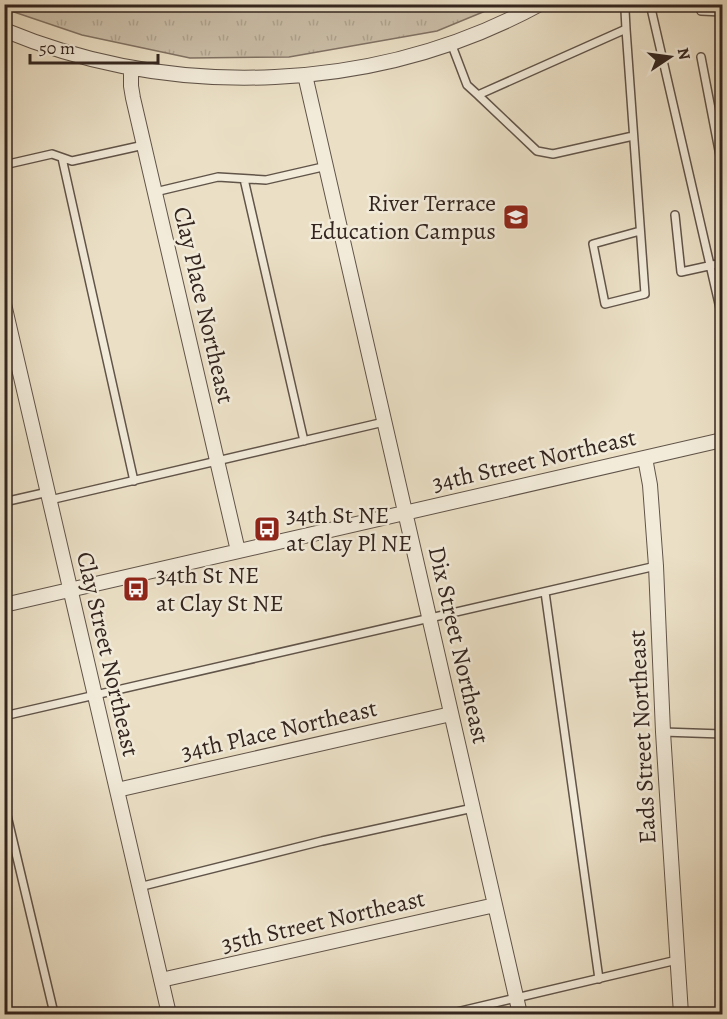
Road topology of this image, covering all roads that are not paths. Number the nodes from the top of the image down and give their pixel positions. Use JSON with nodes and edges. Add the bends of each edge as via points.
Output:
{"nodes":[{"id":1,"x":540,"y":4,"type":"edge"},
{"id":2,"x":627,"y":4,"type":"edge"},
{"id":3,"x":650,"y":4,"type":"edge"},
{"id":4,"x":700,"y":11,"type":"dead end"},
{"id":5,"x":723,"y":12,"type":"edge"},
{"id":6,"x":626,"y":28,"type":"junction"},
{"id":7,"x":4,"y":30,"type":"edge"},
{"id":8,"x":451,"y":43,"type":"junction"},
{"id":9,"x":701,"y":57,"type":"dead end"},
{"id":10,"x":131,"y":68,"type":"junction"},
{"id":11,"x":305,"y":75,"type":"junction"},
{"id":12,"x":478,"y":95,"type":"junction"},
{"id":13,"x":633,"y":136,"type":"junction"},
{"id":14,"x":144,"y":145,"type":"junction"},
{"id":15,"x":62,"y":158,"type":"junction"},
{"id":16,"x":4,"y":165,"type":"edge"},
{"id":17,"x":327,"y":166,"type":"junction"},
{"id":18,"x":723,"y":166,"type":"edge"},
{"id":19,"x":244,"y":179,"type":"junction"},
{"id":20,"x":155,"y":192,"type":"junction"},
{"id":21,"x":675,"y":214,"type":"dead end"},
{"id":22,"x":640,"y":231,"type":"junction"},
{"id":23,"x":723,"y":263,"type":"edge"},
{"id":24,"x":710,"y":264,"type":"junction"},
{"id":25,"x":4,"y":304,"type":"edge"},
{"id":26,"x":723,"y":317,"type":"edge"},
{"id":27,"x":384,"y":422,"type":"junction"},
{"id":28,"x":723,"y":440,"type":"edge"},
{"id":29,"x":304,"y":441,"type":"junction"},
{"id":30,"x":645,"y":458,"type":"junction"},
{"id":31,"x":217,"y":462,"type":"junction"},
{"id":32,"x":134,"y":481,"type":"junction"},
{"id":33,"x":49,"y":496,"type":"junction"},
{"id":34,"x":4,"y":502,"type":"edge"},
{"id":35,"x":405,"y":513,"type":"junction"},
{"id":36,"x":238,"y":551,"type":"junction"},
{"id":37,"x":656,"y":566,"type":"junction"},
{"id":38,"x":70,"y":590,"type":"junction"},
{"id":39,"x":545,"y":592,"type":"junction"},
{"id":40,"x":4,"y":605,"type":"edge"},
{"id":41,"x":429,"y":618,"type":"junction"},
{"id":42,"x":95,"y":695,"type":"junction"},
{"id":43,"x":451,"y":714,"type":"junction"},
{"id":44,"x":4,"y":716,"type":"edge"},
{"id":45,"x":663,"y":732,"type":"junction"},
{"id":46,"x":723,"y":734,"type":"edge"},
{"id":47,"x":117,"y":790,"type":"junction"},
{"id":48,"x":4,"y":803,"type":"edge"},
{"id":49,"x":473,"y":808,"type":"junction"},
{"id":50,"x":139,"y":887,"type":"junction"},
{"id":51,"x":495,"y":905,"type":"junction"},
{"id":52,"x":677,"y":960,"type":"junction"},
{"id":53,"x":599,"y":979,"type":"junction"},
{"id":54,"x":161,"y":980,"type":"junction"},
{"id":55,"x":517,"y":999,"type":"junction"},
{"id":56,"x":53,"y":1014,"type":"edge"},
{"id":57,"x":169,"y":1014,"type":"edge"},
{"id":58,"x":448,"y":1014,"type":"edge"},
{"id":59,"x":520,"y":1014,"type":"edge"},
{"id":60,"x":681,"y":1014,"type":"edge"}],
"edges":[{"from":1,"to":8,"type":"street"},
{"from":2,"to":6,"type":"lane"},
{"from":3,"to":24,"type":"lane"},
{"from":4,"to":5,"type":"lane"},
{"from":6,"to":12,"type":"lane"},
{"from":6,"to":13,"type":"lane"},
{"from":7,"to":10,"type":"street","via":[[69,54]]},
{"from":8,"to":11,"type":"street","via":[[359,67]]},
{"from":8,"to":12,"type":"lane","via":[[467,85]]},
{"from":9,"to":18,"type":"lane"},
{"from":10,"to":11,"type":"street","via":[[221,77]]},
{"from":10,"to":14,"type":"street","name":"Clay Place Northeast","via":[[130,86]]},
{"from":11,"to":17,"type":"street","name":"Dix Street Northeast"},
{"from":12,"to":13,"type":"lane","via":[[537,151],[553,154]]},
{"from":13,"to":22,"type":"lane"},
{"from":14,"to":15,"type":"lane","via":[[72,161]]},
{"from":14,"to":20,"type":"street","name":"Clay Place Northeast"},
{"from":15,"to":16,"type":"lane","via":[[52,154]]},
{"from":15,"to":32,"type":"lane"},
{"from":17,"to":19,"type":"lane","via":[[266,180]]},
{"from":17,"to":27,"type":"street","name":"Dix Street Northeast"},
{"from":19,"to":20,"type":"lane","via":[[218,177]]},
{"from":19,"to":29,"type":"lane"},
{"from":20,"to":31,"type":"street","name":"Clay Place Northeast"},
{"from":21,"to":24,"type":"lane","via":[[681,272]]},
{"from":22,"to":22,"type":"lane","via":[[645,294],[604,304],[593,244]]},
{"from":23,"to":24,"type":"lane"},
{"from":24,"to":26,"type":"lane"},
{"from":25,"to":33,"type":"street","name":"Clay Street Northeast"},
{"from":27,"to":29,"type":"lane"},
{"from":27,"to":35,"type":"street","name":"Dix Street Northeast"},
{"from":28,"to":30,"type":"street","name":"34th Street Northeast"},
{"from":29,"to":31,"type":"lane"},
{"from":30,"to":35,"type":"street","name":"34th Street Northeast"},
{"from":30,"to":37,"type":"street","name":"Eads Street Northeast"},
{"from":31,"to":32,"type":"lane"},
{"from":31,"to":36,"type":"street","name":"Clay Place Northeast"},
{"from":32,"to":33,"type":"lane"},
{"from":33,"to":34,"type":"lane"},
{"from":33,"to":38,"type":"street","name":"Clay Street Northeast"},
{"from":35,"to":36,"type":"street","name":"34th Street Northeast"},
{"from":35,"to":41,"type":"street","name":"Dix Street Northeast"},
{"from":36,"to":38,"type":"street","name":"34th Street Northeast"},
{"from":37,"to":39,"type":"lane"},
{"from":37,"to":45,"type":"street","name":"Eads Street Northeast"},
{"from":38,"to":40,"type":"street","name":"34th Street Northeast"},
{"from":38,"to":42,"type":"street","name":"Clay Street Northeast"},
{"from":39,"to":41,"type":"lane"},
{"from":39,"to":53,"type":"lane"},
{"from":41,"to":42,"type":"lane"},
{"from":41,"to":43,"type":"street","name":"Dix Street Northeast"},
{"from":42,"to":44,"type":"lane"},
{"from":42,"to":47,"type":"street","name":"Clay Street Northeast"},
{"from":43,"to":47,"type":"street","name":"34th Place Northeast"},
{"from":43,"to":49,"type":"street","name":"Dix Street Northeast"},
{"from":45,"to":46,"type":"lane"},
{"from":45,"to":52,"type":"street","name":"Eads Street Northeast"},
{"from":47,"to":50,"type":"street","name":"Clay Street Northeast"},
{"from":48,"to":56,"type":"lane"},
{"from":49,"to":50,"type":"lane"},
{"from":49,"to":51,"type":"street","name":"Dix Street Northeast"},
{"from":50,"to":54,"type":"street","name":"Clay Street Northeast"},
{"from":51,"to":54,"type":"street","name":"35th Street Northeast"},
{"from":51,"to":55,"type":"street","name":"Dix Street Northeast"},
{"from":52,"to":53,"type":"lane"},
{"from":52,"to":60,"type":"street","name":"Eads Street Northeast"},
{"from":53,"to":55,"type":"lane"},
{"from":54,"to":57,"type":"street","name":"Clay Street Northeast"},
{"from":55,"to":58,"type":"lane"},
{"from":55,"to":59,"type":"street","name":"Dix Street Northeast"}]}
